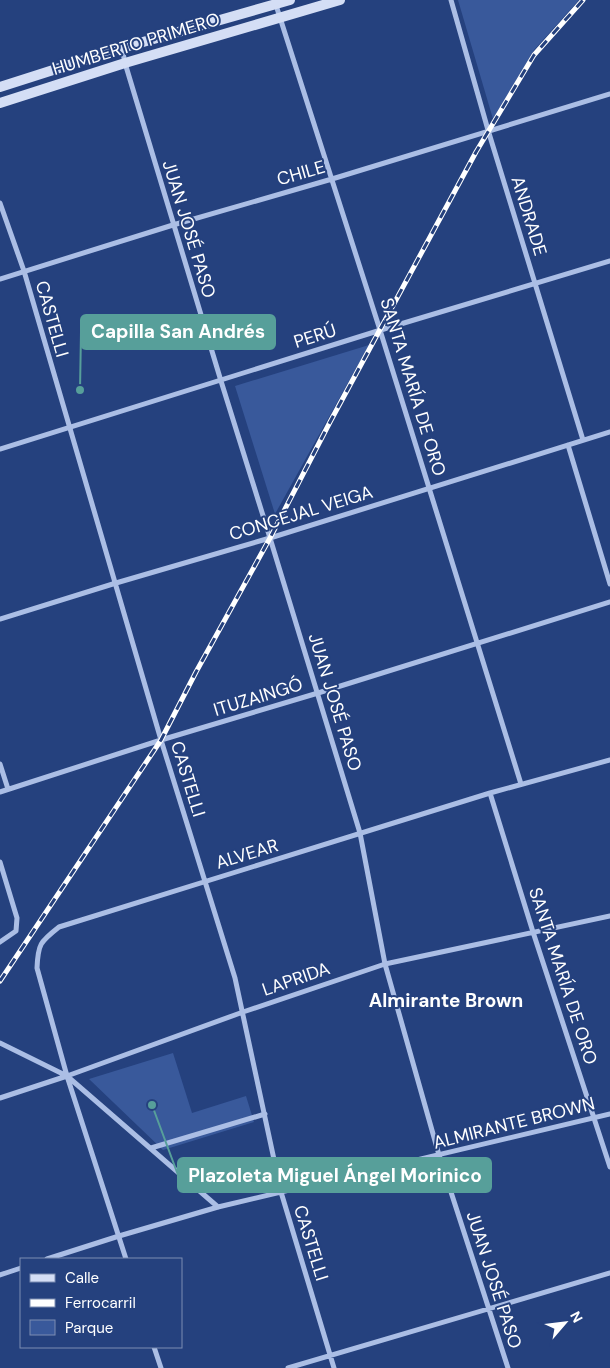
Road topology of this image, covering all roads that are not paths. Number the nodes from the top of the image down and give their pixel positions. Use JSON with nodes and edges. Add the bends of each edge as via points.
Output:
{"nodes":[{"id":1,"x":290,"y":0,"type":"edge"},
{"id":2,"x":340,"y":0,"type":"edge"},
{"id":3,"x":451,"y":0,"type":"edge"},
{"id":4,"x":275,"y":2,"type":"edge"},
{"id":5,"x":280,"y":18,"type":"junction"},
{"id":6,"x":122,"y":48,"type":"junction"},
{"id":7,"x":125,"y":63,"type":"junction"},
{"id":8,"x":0,"y":87,"type":"edge"},
{"id":9,"x":610,"y":94,"type":"edge"},
{"id":10,"x":0,"y":103,"type":"edge"},
{"id":11,"x":488,"y":130,"type":"junction"},
{"id":12,"x":332,"y":179,"type":"junction"},
{"id":13,"x":0,"y":203,"type":"edge"},
{"id":14,"x":173,"y":225,"type":"junction"},
{"id":15,"x":610,"y":261,"type":"edge"},
{"id":16,"x":24,"y":271,"type":"junction"},
{"id":17,"x":0,"y":279,"type":"edge"},
{"id":18,"x":536,"y":284,"type":"junction"},
{"id":19,"x":380,"y":330,"type":"junction"},
{"id":20,"x":220,"y":380,"type":"junction"},
{"id":21,"x":70,"y":428,"type":"junction"},
{"id":22,"x":610,"y":432,"type":"edge"},
{"id":23,"x":583,"y":440,"type":"junction"},
{"id":24,"x":568,"y":445,"type":"junction"},
{"id":25,"x":0,"y":449,"type":"edge"},
{"id":26,"x":430,"y":488,"type":"junction"},
{"id":27,"x":270,"y":538,"type":"junction"},
{"id":28,"x":116,"y":583,"type":"junction"},
{"id":29,"x":610,"y":584,"type":"edge"},
{"id":30,"x":610,"y":602,"type":"edge"},
{"id":31,"x":0,"y":619,"type":"edge"},
{"id":32,"x":478,"y":644,"type":"junction"},
{"id":33,"x":318,"y":693,"type":"junction"},
{"id":34,"x":162,"y":740,"type":"junction"},
{"id":35,"x":610,"y":760,"type":"edge"},
{"id":36,"x":0,"y":764,"type":"edge"},
{"id":37,"x":521,"y":784,"type":"junction"},
{"id":38,"x":8,"y":790,"type":"junction"},
{"id":39,"x":0,"y":792,"type":"edge"},
{"id":40,"x":490,"y":794,"type":"junction"},
{"id":41,"x":360,"y":834,"type":"junction"},
{"id":42,"x":0,"y":862,"type":"edge"},
{"id":43,"x":205,"y":881,"type":"junction"},
{"id":44,"x":610,"y":916,"type":"edge"},
{"id":45,"x":533,"y":932,"type":"junction"},
{"id":46,"x":0,"y":942,"type":"edge"},
{"id":47,"x":385,"y":964,"type":"junction"},
{"id":48,"x":243,"y":1012,"type":"junction"},
{"id":49,"x":0,"y":1043,"type":"edge"},
{"id":50,"x":67,"y":1076,"type":"junction"},
{"id":51,"x":0,"y":1098,"type":"edge"},
{"id":52,"x":265,"y":1114,"type":"junction"},
{"id":53,"x":610,"y":1114,"type":"edge"},
{"id":54,"x":594,"y":1118,"type":"junction"},
{"id":55,"x":151,"y":1148,"type":"junction"},
{"id":56,"x":439,"y":1155,"type":"junction"},
{"id":57,"x":610,"y":1167,"type":"edge"},
{"id":58,"x":281,"y":1192,"type":"junction"},
{"id":59,"x":218,"y":1207,"type":"junction"},
{"id":60,"x":119,"y":1236,"type":"junction"},
{"id":61,"x":50,"y":1258,"type":"edge"},
{"id":62,"x":126,"y":1258,"type":"edge"},
{"id":63,"x":20,"y":1268,"type":"edge"},
{"id":64,"x":610,"y":1273,"type":"edge"},
{"id":65,"x":0,"y":1275,"type":"edge"},
{"id":66,"x":488,"y":1308,"type":"junction"},
{"id":67,"x":154,"y":1348,"type":"edge"},
{"id":68,"x":330,"y":1355,"type":"junction"},
{"id":69,"x":161,"y":1368,"type":"edge"},
{"id":70,"x":288,"y":1368,"type":"edge"},
{"id":71,"x":334,"y":1368,"type":"edge"},
{"id":72,"x":508,"y":1368,"type":"edge"}],
"edges":[{"from":1,"to":4,"type":"street","name":"HUMBERTO PRIMERO"},
{"from":2,"to":5,"type":"street","name":"HUMBERTO PRIMERO"},
{"from":3,"to":11,"type":"street","name":"ANDRADE"},
{"from":4,"to":5,"type":"street","name":"SANTA MARÍA DE ORO"},
{"from":4,"to":6,"type":"street","name":"HUMBERTO PRIMERO"},
{"from":5,"to":7,"type":"street","name":"HUMBERTO PRIMERO"},
{"from":5,"to":12,"type":"street","name":"SANTA MARÍA DE ORO"},
{"from":6,"to":7,"type":"street","name":"JUAN JOSÉ PASO"},
{"from":6,"to":8,"type":"street","name":"HUMBERTO PRIMERO"},
{"from":7,"to":10,"type":"street","name":"HUMBERTO PRIMERO"},
{"from":7,"to":14,"type":"street","name":"JUAN JOSÉ PASO"},
{"from":9,"to":11,"type":"street","name":"CHILE"},
{"from":11,"to":12,"type":"street","name":"CHILE"},
{"from":11,"to":18,"type":"street","name":"ANDRADE"},
{"from":12,"to":14,"type":"street","name":"CHILE"},
{"from":12,"to":19,"type":"street","name":"SANTA MARÍA DE ORO"},
{"from":13,"to":16,"type":"street","name":"CASTELLI"},
{"from":14,"to":16,"type":"street","name":"CHILE"},
{"from":14,"to":20,"type":"street","name":"JUAN JOSÉ PASO"},
{"from":15,"to":18,"type":"street","name":"PERÚ"},
{"from":16,"to":17,"type":"street","name":"CHILE"},
{"from":16,"to":21,"type":"street","name":"CASTELLI"},
{"from":18,"to":19,"type":"street","name":"PERÚ"},
{"from":18,"to":23,"type":"street","name":"ANDRADE"},
{"from":19,"to":20,"type":"street","name":"PERÚ"},
{"from":19,"to":26,"type":"street","name":"SANTA MARÍA DE ORO"},
{"from":20,"to":21,"type":"street","name":"PERÚ"},
{"from":20,"to":27,"type":"street","name":"JUAN JOSÉ PASO"},
{"from":21,"to":25,"type":"street","name":"PERÚ"},
{"from":21,"to":28,"type":"street","name":"CASTELLI"},
{"from":22,"to":23,"type":"street","name":"CONCEJAL VEIGA"},
{"from":23,"to":24,"type":"street","name":"CONCEJAL VEIGA"},
{"from":24,"to":26,"type":"street","name":"CONCEJAL VEIGA"},
{"from":24,"to":29,"type":"street"},
{"from":26,"to":27,"type":"street","name":"CONCEJAL VEIGA"},
{"from":26,"to":32,"type":"street","name":"SANTA MARÍA DE ORO"},
{"from":27,"to":28,"type":"street","name":"CONCEJAL VEIGA"},
{"from":27,"to":33,"type":"street","name":"JUAN JOSÉ PASO"},
{"from":28,"to":31,"type":"street","name":"CONCEJAL VEIGA"},
{"from":28,"to":34,"type":"street","name":"CASTELLI"},
{"from":30,"to":32,"type":"street","name":"ITUZAINGÓ"},
{"from":32,"to":33,"type":"street","name":"ITUZAINGÓ"},
{"from":32,"to":37,"type":"street","name":"SANTA MARÍA DE ORO"},
{"from":33,"to":34,"type":"street","name":"ITUZAINGÓ"},
{"from":33,"to":41,"type":"street","name":"JUAN JOSÉ PASO"},
{"from":34,"to":38,"type":"street","name":"ITUZAINGÓ"},
{"from":34,"to":43,"type":"street","name":"CASTELLI"},
{"from":35,"to":37,"type":"street","name":"ALVEAR"},
{"from":36,"to":38,"type":"street"},
{"from":37,"to":40,"type":"street","name":"ALVEAR"},
{"from":38,"to":39,"type":"street","name":"ITUZAINGÓ"},
{"from":40,"to":41,"type":"street","name":"ALVEAR"},
{"from":40,"to":45,"type":"street","name":"SANTA MARÍA DE ORO"},
{"from":41,"to":43,"type":"street","name":"ALVEAR"},
{"from":41,"to":47,"type":"street","name":"JUAN JOSÉ PASO"},
{"from":42,"to":46,"type":"street","via":[[17,918],[16,931]]},
{"from":43,"to":48,"type":"street","name":"CASTELLI","via":[[236,978]]},
{"from":43,"to":50,"type":"street","name":"ALVEAR","via":[[59,927],[44,939],[38,952],[37,968]]},
{"from":44,"to":45,"type":"street","name":"LAPRIDA"},
{"from":45,"to":47,"type":"street","name":"LAPRIDA"},
{"from":45,"to":54,"type":"street","name":"SANTA MARÍA DE ORO"},
{"from":47,"to":48,"type":"street","name":"LAPRIDA"},
{"from":47,"to":56,"type":"street","name":"JUAN JOSÉ PASO"},
{"from":48,"to":50,"type":"street","name":"LAPRIDA"},
{"from":48,"to":52,"type":"street","name":"CASTELLI"},
{"from":49,"to":50,"type":"street"},
{"from":50,"to":51,"type":"street","name":"LAPRIDA"},
{"from":50,"to":55,"type":"street"},
{"from":50,"to":60,"type":"street"},
{"from":52,"to":55,"type":"street"},
{"from":52,"to":58,"type":"street","name":"CASTELLI"},
{"from":53,"to":54,"type":"street","name":"ALMIRANTE BROWN"},
{"from":54,"to":56,"type":"street","name":"ALMIRANTE BROWN"},
{"from":54,"to":57,"type":"street","name":"SANTA MARÍA DE ORO"},
{"from":55,"to":59,"type":"street"},
{"from":56,"to":58,"type":"street","name":"ALMIRANTE BROWN"},
{"from":56,"to":66,"type":"street","name":"JUAN JOSÉ PASO"},
{"from":58,"to":59,"type":"street","name":"ALMIRANTE BROWN"},
{"from":58,"to":68,"type":"street","name":"CASTELLI"},
{"from":59,"to":60,"type":"street","name":"ALMIRANTE BROWN"},
{"from":60,"to":61,"type":"street","name":"ALMIRANTE BROWN"},
{"from":60,"to":62,"type":"street"},
{"from":63,"to":65,"type":"street"},
{"from":64,"to":66,"type":"street"},
{"from":66,"to":68,"type":"street"},
{"from":66,"to":72,"type":"street","name":"JUAN JOSÉ PASO"},
{"from":67,"to":69,"type":"street"},
{"from":68,"to":70,"type":"street"},
{"from":68,"to":71,"type":"street","name":"CASTELLI"}]}
